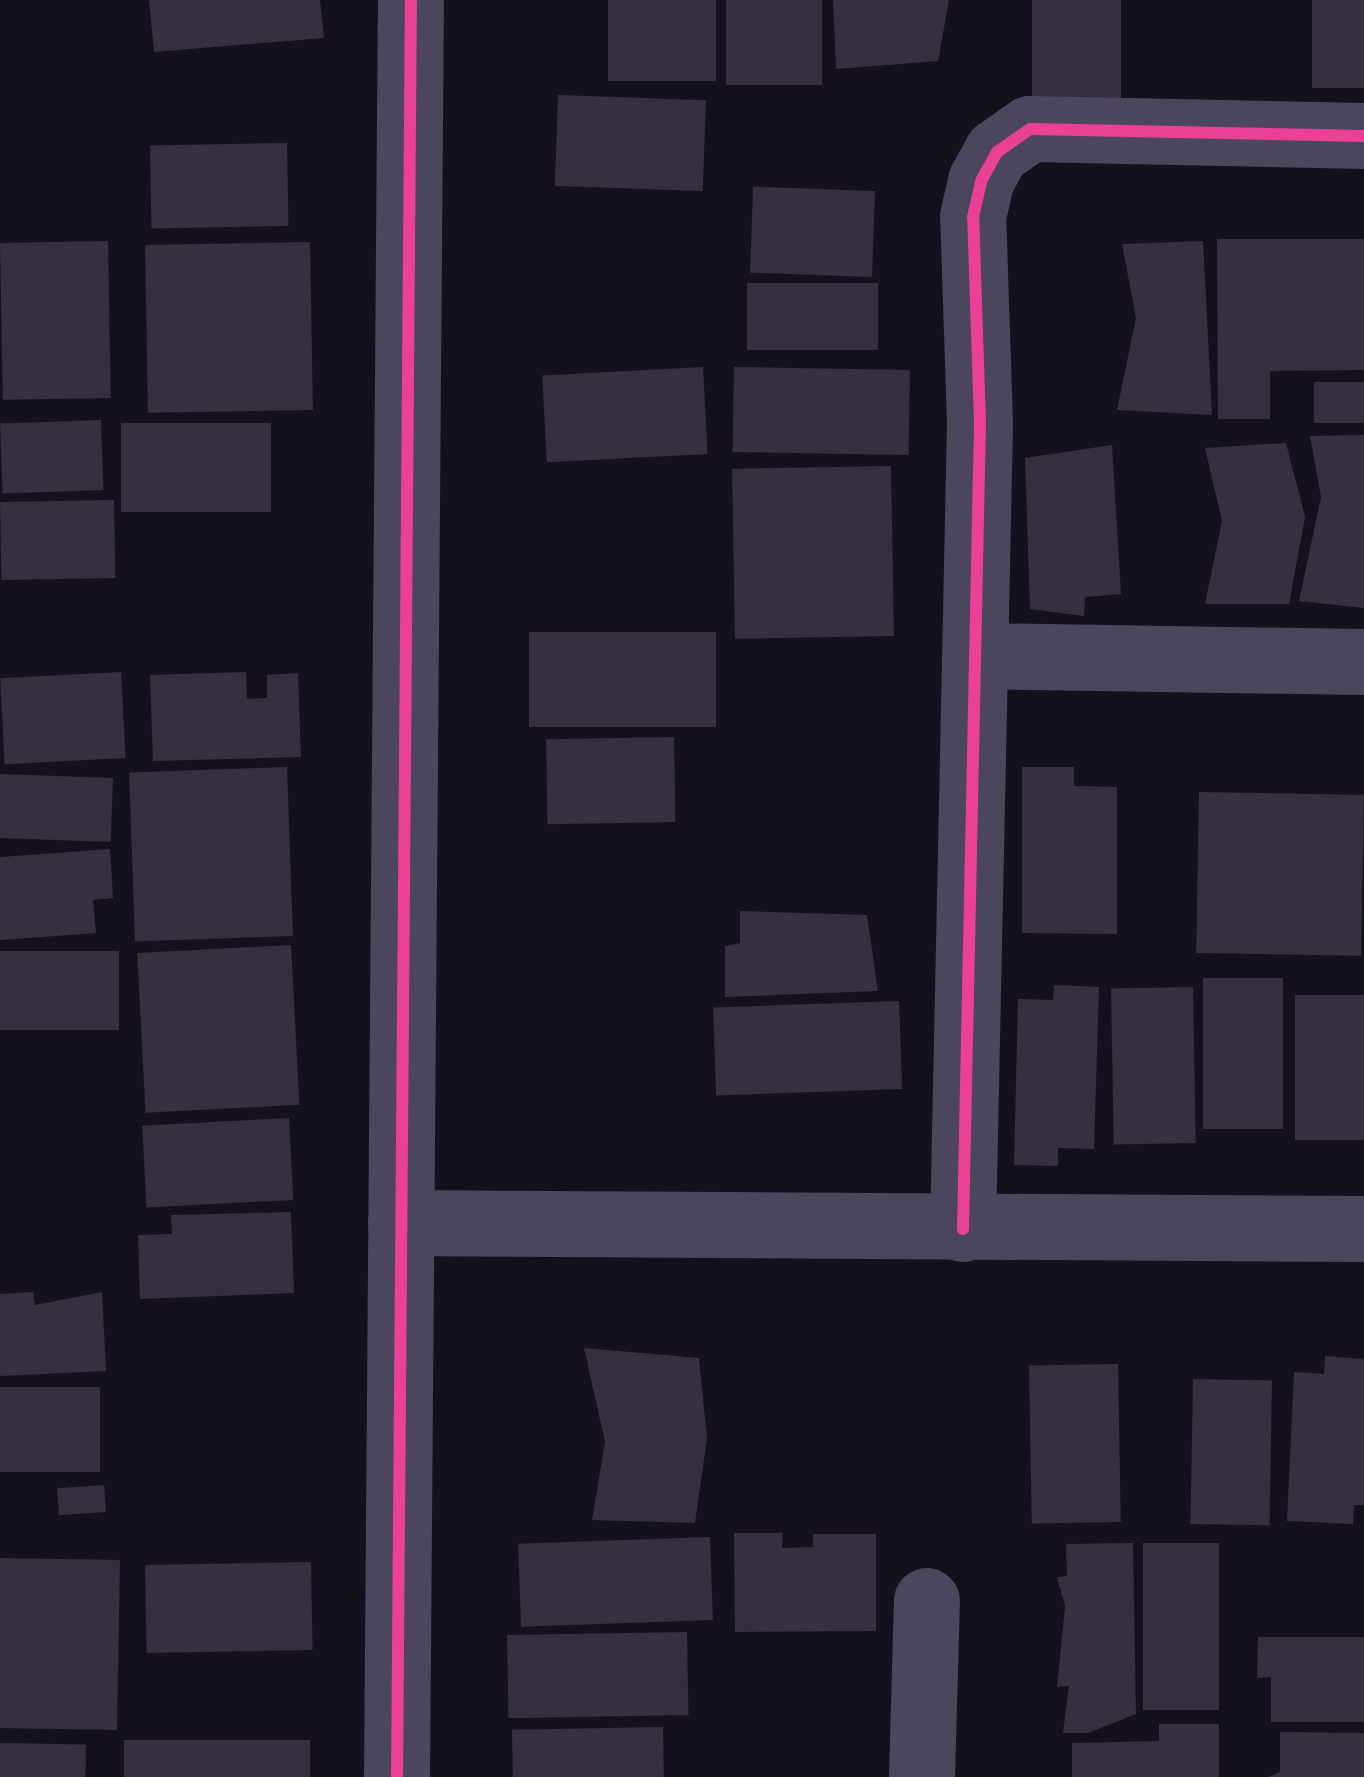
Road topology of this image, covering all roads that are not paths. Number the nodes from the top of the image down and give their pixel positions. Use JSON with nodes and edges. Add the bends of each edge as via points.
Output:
{"nodes":[{"id":1,"x":411,"y":0,"type":"edge"},
{"id":2,"x":1364,"y":136,"type":"edge"},
{"id":3,"x":976,"y":656,"type":"junction"},
{"id":4,"x":1364,"y":662,"type":"edge"},
{"id":5,"x":401,"y":1223,"type":"junction"},
{"id":6,"x":963,"y":1229,"type":"junction"},
{"id":7,"x":1364,"y":1229,"type":"edge"},
{"id":8,"x":927,"y":1601,"type":"dead end"},
{"id":9,"x":397,"y":1777,"type":"edge"},
{"id":10,"x":922,"y":1777,"type":"edge"}],
"edges":[{"from":1,"to":5,"type":"street"},
{"from":2,"to":3,"type":"street","via":[[1083,126],[1030,129],[997,152],[973,217]]},
{"from":3,"to":4,"type":"street"},
{"from":3,"to":6,"type":"street"},
{"from":5,"to":6,"type":"street"},
{"from":5,"to":9,"type":"street"},
{"from":6,"to":7,"type":"street"},
{"from":8,"to":10,"type":"street"}]}
